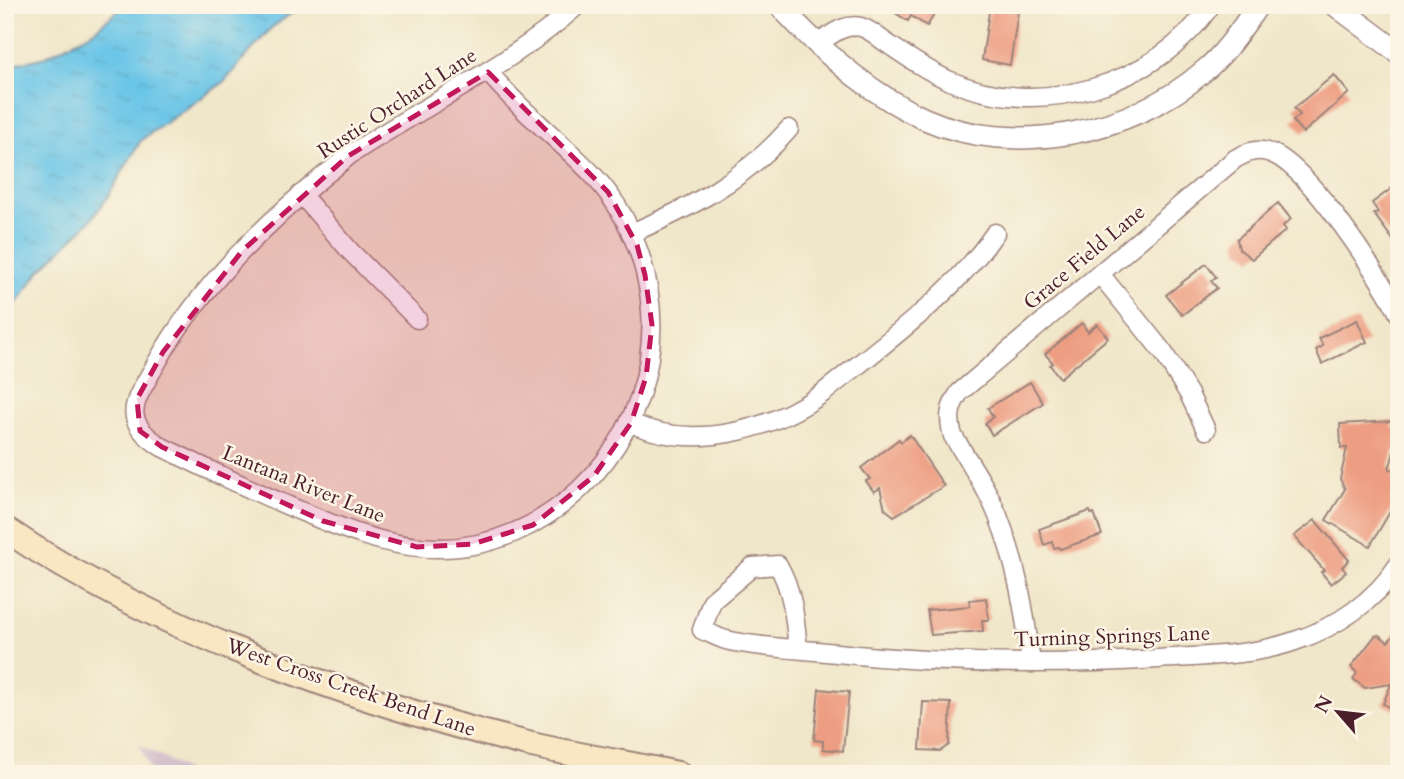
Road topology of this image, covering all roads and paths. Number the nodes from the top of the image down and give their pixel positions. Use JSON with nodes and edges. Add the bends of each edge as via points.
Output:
{"nodes":[{"id":1,"x":578,"y":5,"type":"edge"},
{"id":2,"x":779,"y":5,"type":"edge"},
{"id":3,"x":1211,"y":5,"type":"edge"},
{"id":4,"x":1258,"y":5,"type":"edge"},
{"id":5,"x":1335,"y":5,"type":"edge"},
{"id":6,"x":817,"y":44,"type":"junction"},
{"id":7,"x":1399,"y":53,"type":"edge"},
{"id":8,"x":488,"y":72,"type":"junction"},
{"id":9,"x":789,"y":129,"type":"dead end"},
{"id":10,"x":301,"y":194,"type":"junction"},
{"id":11,"x":631,"y":233,"type":"junction"},
{"id":12,"x":995,"y":233,"type":"dead end"},
{"id":13,"x":1100,"y":274,"type":"junction"},
{"id":14,"x":1399,"y":314,"type":"edge"},
{"id":15,"x":416,"y":319,"type":"dead end"},
{"id":16,"x":135,"y":420,"type":"joint"},
{"id":17,"x":631,"y":423,"type":"junction"},
{"id":18,"x":1206,"y":430,"type":"dead end"},
{"id":19,"x":5,"y":529,"type":"edge"},
{"id":20,"x":1397,"y":571,"type":"edge"},
{"id":21,"x":797,"y":649,"type":"junction"},
{"id":22,"x":1031,"y":663,"type":"junction"},
{"id":23,"x":678,"y":774,"type":"edge"}],
"edges":[{"from":1,"to":8,"type":"street","name":"Rustic Orchard Lane"},
{"from":2,"to":6,"type":"street"},
{"from":3,"to":6,"type":"street","via":[[1181,39],[1151,63],[1090,90],[1049,96],[985,92],[949,80],[858,26],[848,26]]},
{"from":4,"to":6,"type":"street","via":[[1205,71],[1167,98],[1093,128],[1045,136],[1009,138],[926,119],[888,99]]},
{"from":5,"to":7,"type":"street"},
{"from":8,"to":10,"type":"street","name":"Rustic Orchard Lane","via":[[348,156]]},
{"from":8,"to":11,"type":"street","name":"Lantana River Lane","via":[[591,171]]},
{"from":9,"to":11,"type":"street","via":[[730,183]]},
{"from":10,"to":15,"type":"street"},
{"from":10,"to":16,"type":"street","name":"Rustic Orchard Lane","via":[[242,251],[189,315],[136,399]]},
{"from":11,"to":17,"type":"street","name":"Lantana River Lane","via":[[645,275],[652,325],[646,377]]},
{"from":12,"to":17,"type":"street","via":[[963,274],[804,407],[763,426],[721,434],[671,434]]},
{"from":13,"to":14,"type":"street","name":"Grace Field Lane","via":[[1236,159],[1260,150],[1283,158],[1300,172],[1361,251]]},
{"from":13,"to":18,"type":"street","via":[[1163,352]]},
{"from":13,"to":22,"type":"street","name":"Grace Field Lane","via":[[960,392],[949,413],[953,436],[997,514],[1012,555]]},
{"from":16,"to":17,"type":"street","name":"Lantana River Lane","via":[[140,431],[162,447],[334,525],[397,544],[440,548],[473,544],[533,525],[556,510],[594,475]]},
{"from":19,"to":23,"type":"main road","name":"West Cross Creek Bend Lane","via":[[127,600],[315,679],[422,715],[534,745]]},
{"from":20,"to":22,"type":"street","name":"Turning Springs Lane","via":[[1348,616],[1312,635],[1273,647],[1190,657]]},
{"from":21,"to":21,"type":"street","name":"Turning Springs Lane","via":[[795,616],[778,565],[752,567],[712,601],[702,630],[726,640]]},
{"from":21,"to":22,"type":"street","name":"Turning Springs Lane","via":[[927,662]]}]}
